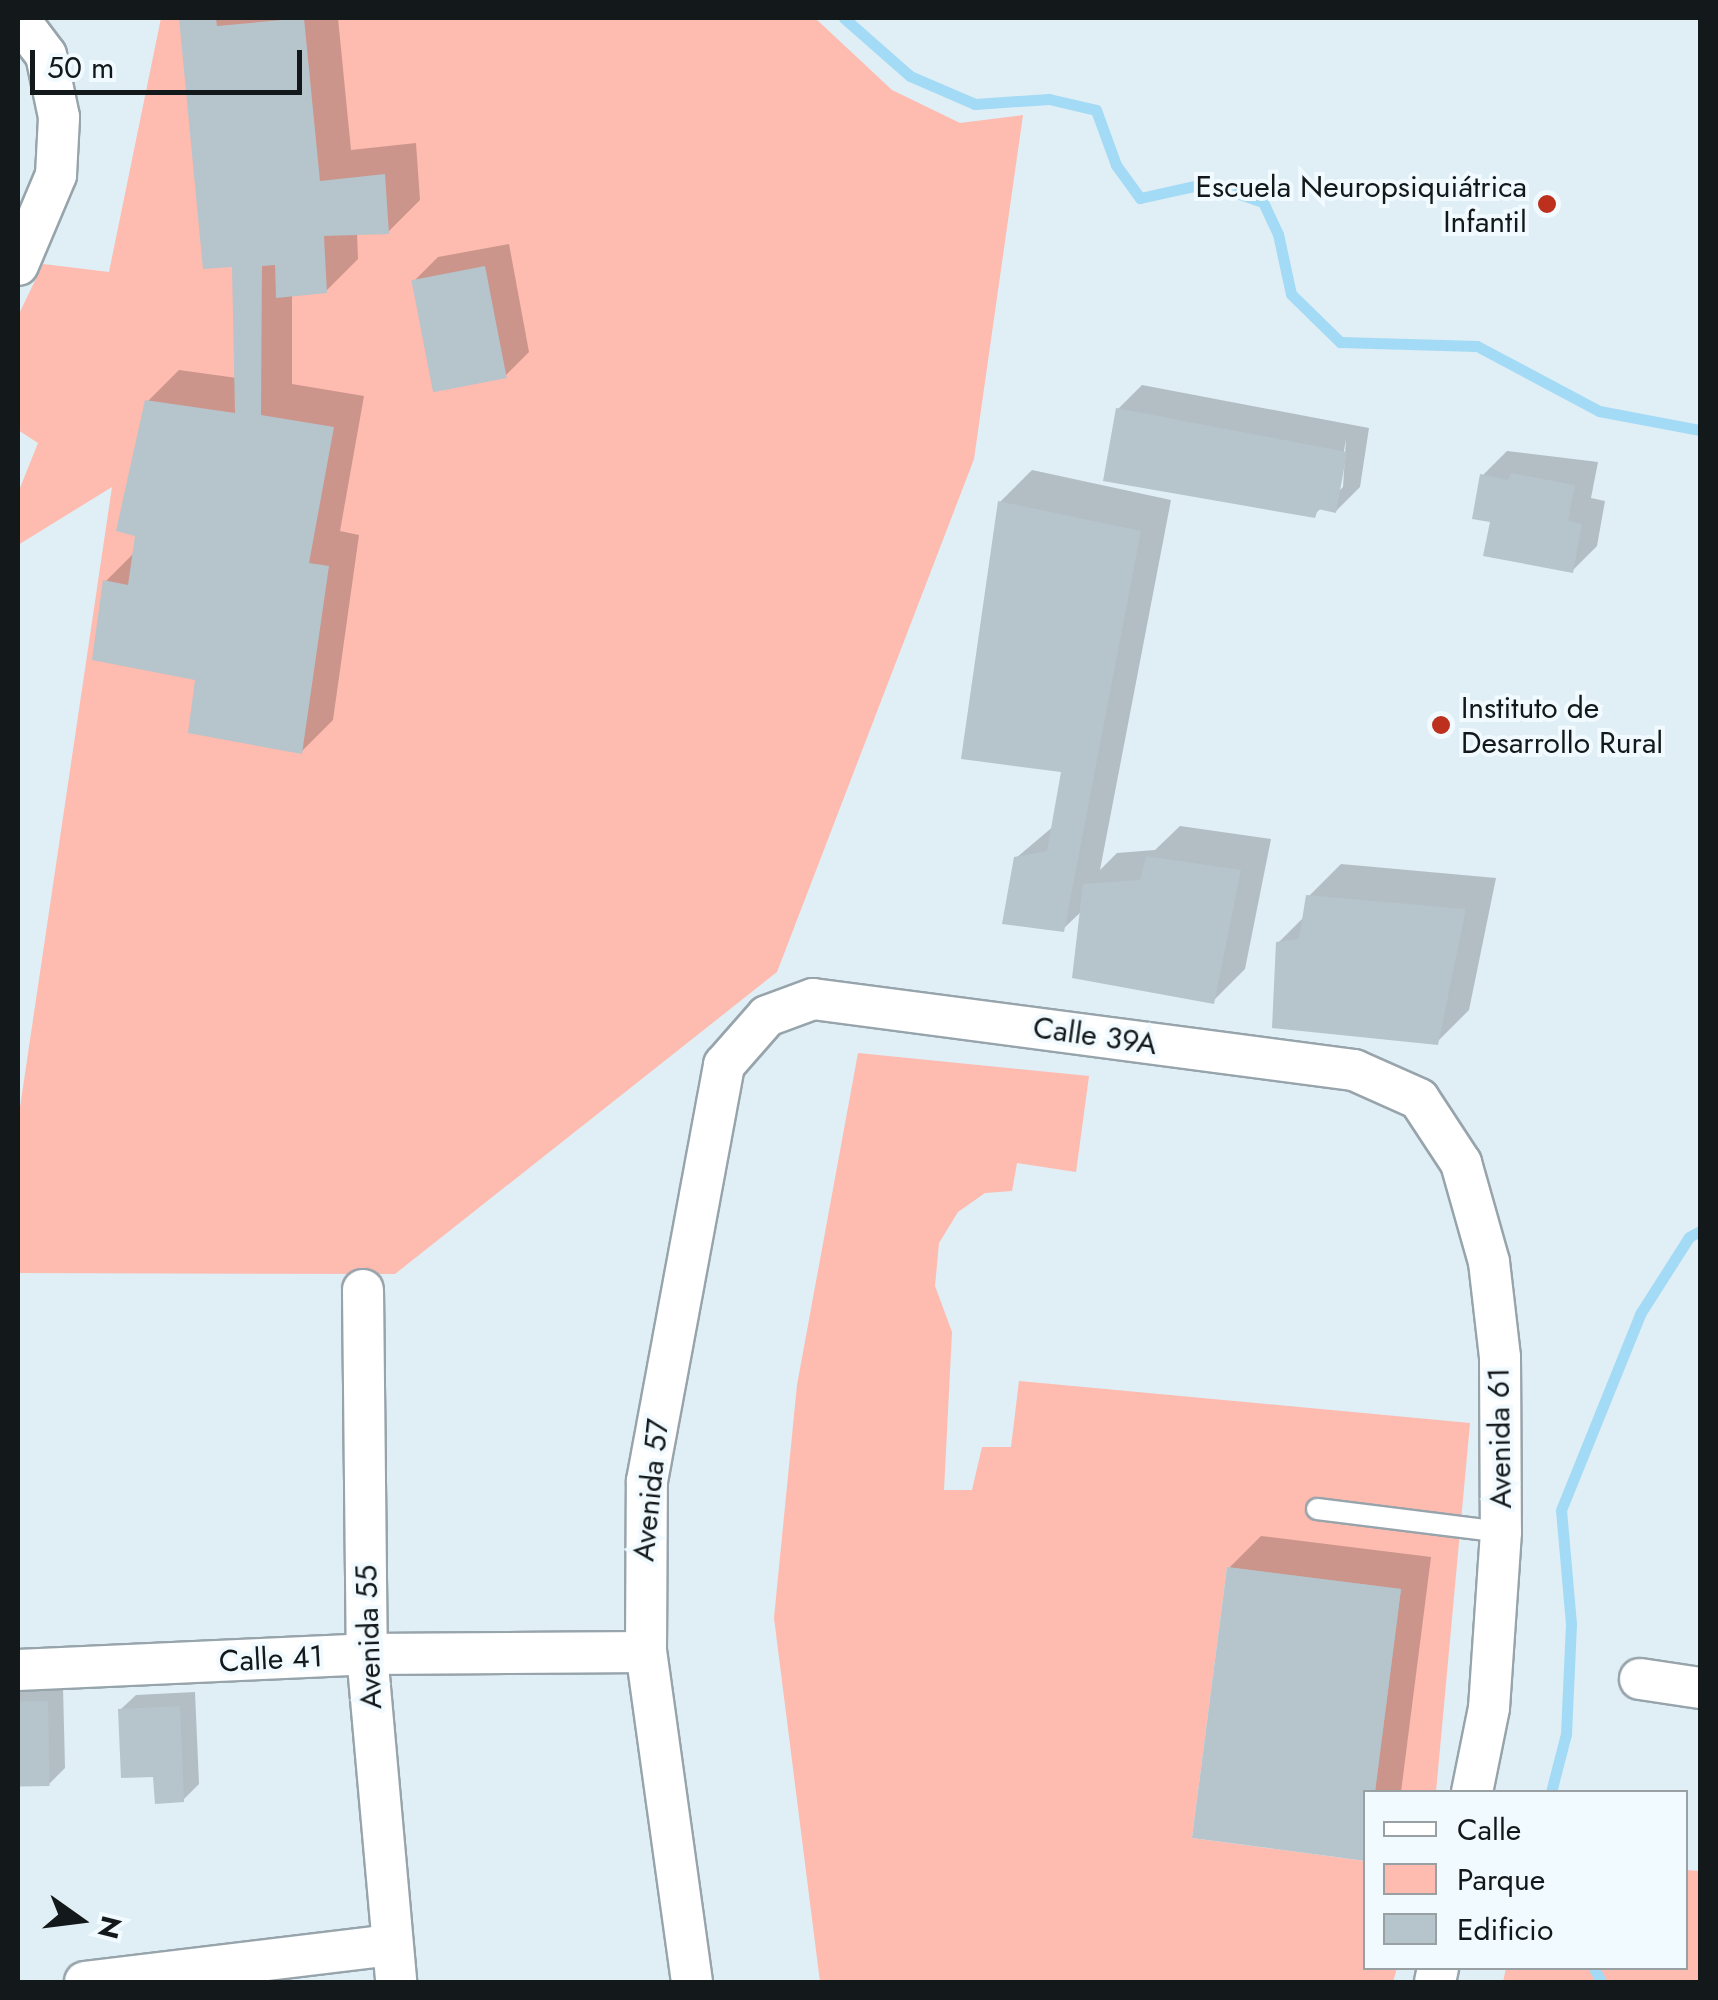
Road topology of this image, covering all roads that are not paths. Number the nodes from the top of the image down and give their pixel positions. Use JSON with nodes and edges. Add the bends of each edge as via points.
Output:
{"nodes":[{"id":1,"x":18,"y":18,"type":"edge"},
{"id":2,"x":18,"y":265,"type":"edge"},
{"id":3,"x":767,"y":1016,"type":"joint"},
{"id":4,"x":1419,"y":1099,"type":"joint"},
{"id":5,"x":363,"y":1290,"type":"dead end"},
{"id":6,"x":1318,"y":1509,"type":"dead end"},
{"id":7,"x":1501,"y":1532,"type":"junction"},
{"id":8,"x":646,"y":1652,"type":"junction"},
{"id":9,"x":367,"y":1654,"type":"junction"},
{"id":10,"x":18,"y":1670,"type":"edge"},
{"id":11,"x":1640,"y":1679,"type":"dead end"},
{"id":12,"x":1700,"y":1688,"type":"edge"},
{"id":13,"x":1472,"y":1790,"type":"edge"},
{"id":14,"x":392,"y":1964,"type":"edge"},
{"id":15,"x":85,"y":1982,"type":"edge"},
{"id":16,"x":692,"y":1982,"type":"edge"}],
"edges":[{"from":1,"to":2,"type":"street","via":[[46,55],[59,117],[56,175]]},
{"from":3,"to":4,"type":"street","name":"Calle 39A","via":[[813,999],[1354,1070]]},
{"from":3,"to":8,"type":"street","name":"Avenida 57","via":[[724,1066],[702,1164],[647,1481]]},
{"from":4,"to":7,"type":"street","name":"Avenida 61","via":[[1461,1164],[1489,1262],[1500,1357]]},
{"from":5,"to":9,"type":"street","name":"Avenida 55"},
{"from":6,"to":7,"type":"lane"},
{"from":7,"to":13,"type":"street","name":"Avenida 61","via":[[1488,1708]]},
{"from":8,"to":9,"type":"street","name":"Calle 41"},
{"from":8,"to":16,"type":"street","name":"Avenida 57"},
{"from":9,"to":10,"type":"street","name":"Calle 41"},
{"from":9,"to":14,"type":"street","name":"Avenida 55"},
{"from":11,"to":12,"type":"street"},
{"from":14,"to":15,"type":"street"}]}
